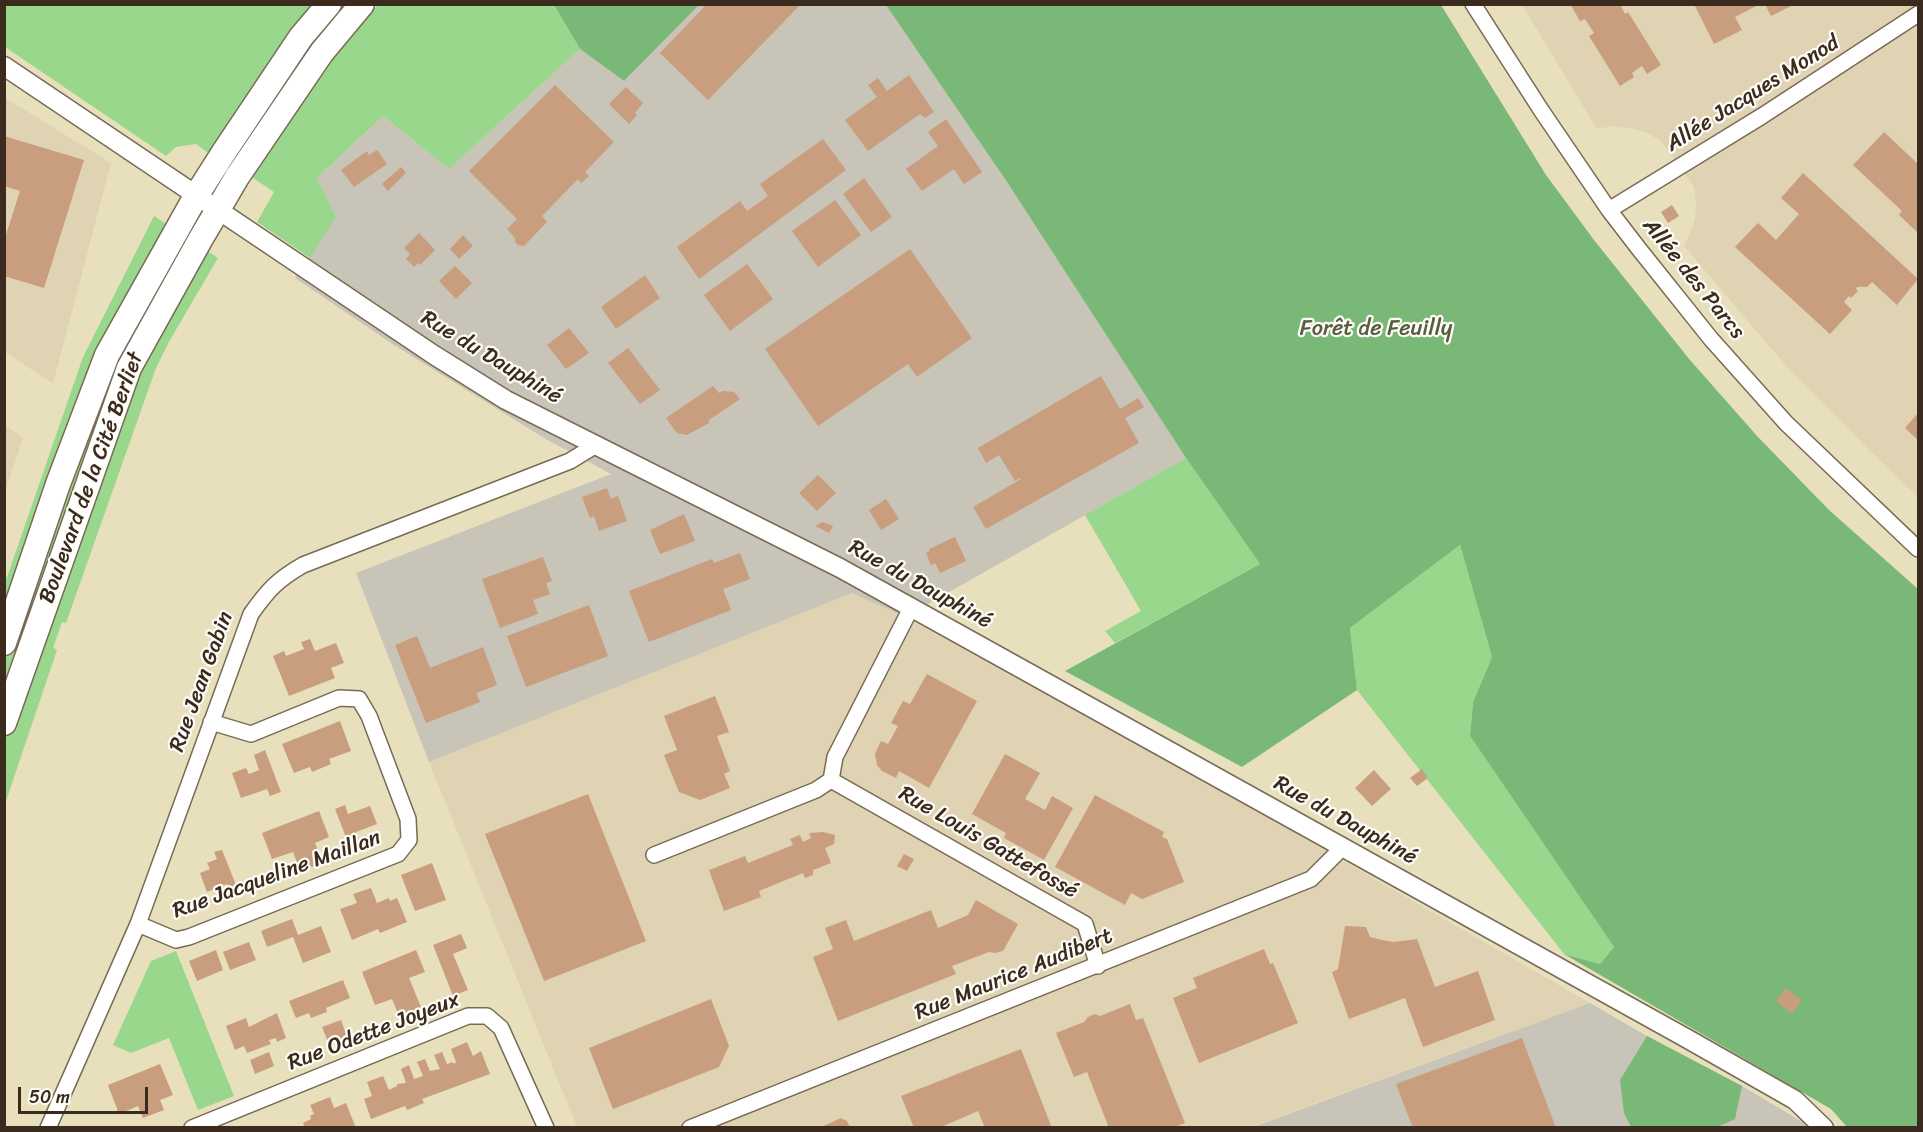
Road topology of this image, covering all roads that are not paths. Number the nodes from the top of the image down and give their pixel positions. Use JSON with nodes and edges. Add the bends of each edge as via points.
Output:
{"nodes":[{"id":1,"x":329,"y":4,"type":"edge"},
{"id":2,"x":362,"y":4,"type":"edge"},
{"id":3,"x":1473,"y":4,"type":"edge"},
{"id":4,"x":1918,"y":14,"type":"edge"},
{"id":5,"x":4,"y":66,"type":"edge"},
{"id":6,"x":196,"y":196,"type":"junction"},
{"id":7,"x":218,"y":210,"type":"junction"},
{"id":8,"x":1610,"y":210,"type":"junction"},
{"id":9,"x":597,"y":445,"type":"junction"},
{"id":10,"x":1918,"y":549,"type":"edge"},
{"id":11,"x":911,"y":608,"type":"junction"},
{"id":12,"x":4,"y":644,"type":"edge"},
{"id":13,"x":211,"y":722,"type":"junction"},
{"id":14,"x":4,"y":723,"type":"edge"},
{"id":15,"x":831,"y":780,"type":"junction"},
{"id":16,"x":1341,"y":845,"type":"junction"},
{"id":17,"x":654,"y":855,"type":"dead end"},
{"id":18,"x":138,"y":924,"type":"junction"},
{"id":19,"x":1098,"y":966,"type":"junction"},
{"id":20,"x":48,"y":1128,"type":"edge"},
{"id":21,"x":192,"y":1128,"type":"edge"},
{"id":22,"x":546,"y":1128,"type":"edge"},
{"id":23,"x":690,"y":1128,"type":"edge"},
{"id":24,"x":1824,"y":1128,"type":"edge"}],
"edges":[{"from":1,"to":6,"type":"main road","name":"Boulevard de la Cité Berliet","via":[[301,37]]},
{"from":2,"to":7,"type":"main road","name":"Boulevard de la Cité Berliet","via":[[321,52]]},
{"from":3,"to":8,"type":"street","name":"Allée des Parcs"},
{"from":4,"to":8,"type":"street","name":"Allée Jacques Monod"},
{"from":5,"to":6,"type":"street","name":"Rue du Dauphiné"},
{"from":6,"to":7,"type":"street","name":"Rue du Dauphiné"},
{"from":6,"to":12,"type":"main road","name":"Boulevard de la Cité Berliet","via":[[107,355]]},
{"from":7,"to":9,"type":"street","name":"Rue du Dauphiné","via":[[434,355],[497,394]]},
{"from":7,"to":14,"type":"main road","name":"Boulevard de la Cité Berliet","via":[[129,368]]},
{"from":8,"to":10,"type":"street","name":"Allée des Parcs","via":[[1711,339],[1786,423]]},
{"from":9,"to":11,"type":"street","name":"Rue du Dauphiné"},
{"from":9,"to":13,"type":"street","name":"Rue Jean Gabin","via":[[570,461],[285,575],[251,614]]},
{"from":11,"to":15,"type":"street","via":[[835,757]]},
{"from":11,"to":16,"type":"street","name":"Rue du Dauphiné"},
{"from":13,"to":18,"type":"street","name":"Rue Jean Gabin"},
{"from":13,"to":18,"type":"street","name":"Rue Jacqueline Maillan","via":[[251,734],[339,698],[359,699],[408,819],[410,840],[398,854],[189,937],[176,940]]},
{"from":15,"to":17,"type":"street","via":[[816,790]]},
{"from":15,"to":19,"type":"street","name":"Rue Louis Gattefossé","via":[[1085,924]]},
{"from":16,"to":19,"type":"street","name":"Rue Maurice Audibert","via":[[1311,879]]},
{"from":16,"to":24,"type":"street","name":"Rue du Dauphiné","via":[[1778,1090],[1795,1100]]},
{"from":18,"to":20,"type":"street","name":"Rue Jean Gabin"},
{"from":19,"to":23,"type":"street","name":"Rue Maurice Audibert"},
{"from":21,"to":22,"type":"street","name":"Rue Odette Joyeux","via":[[468,1016],[487,1016],[501,1028]]}]}
